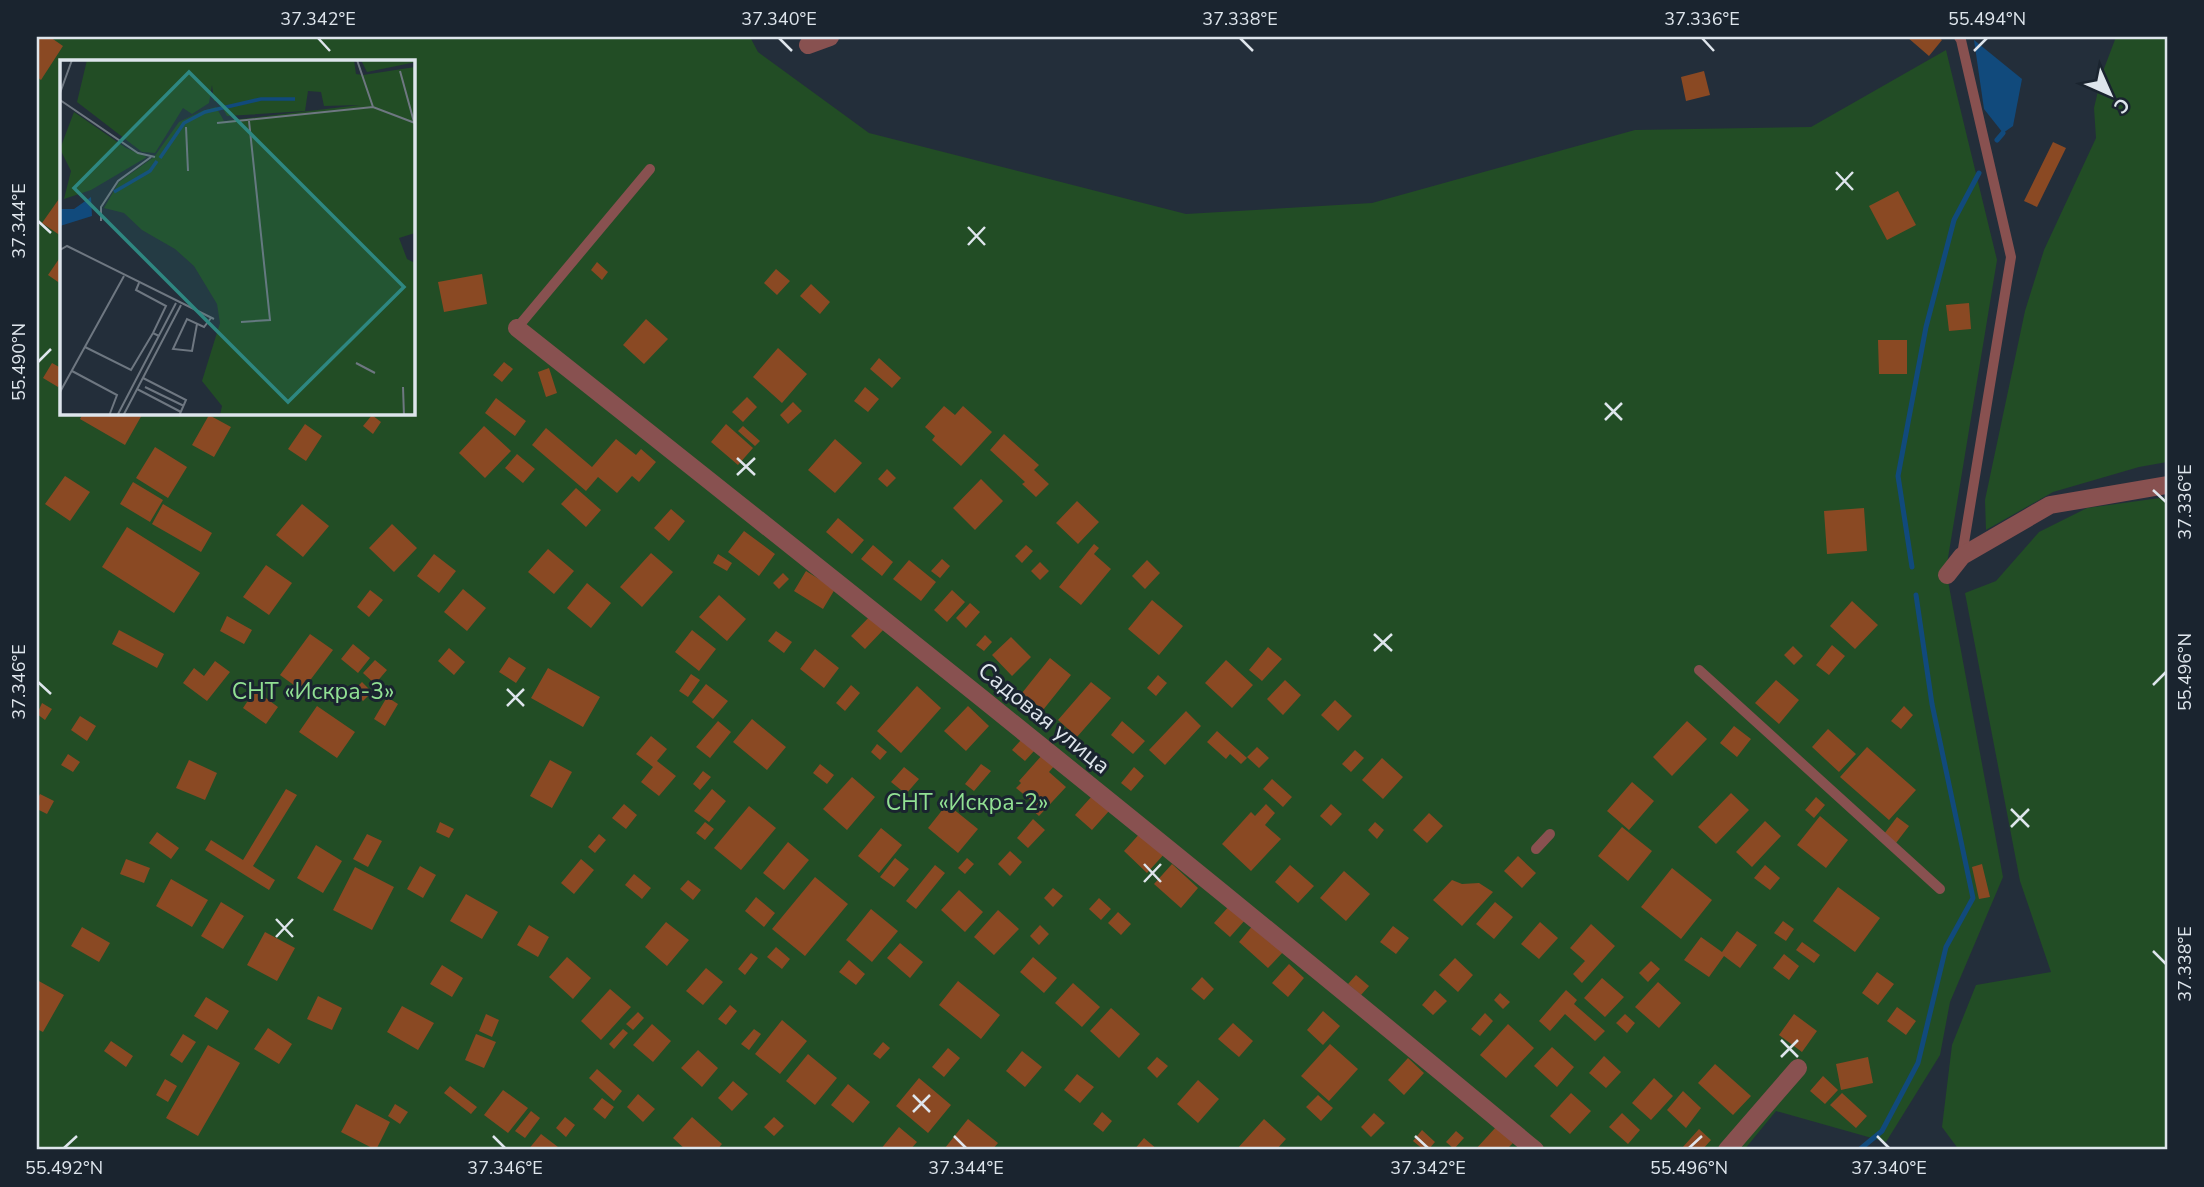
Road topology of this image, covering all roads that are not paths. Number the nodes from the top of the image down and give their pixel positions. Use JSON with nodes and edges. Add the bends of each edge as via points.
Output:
{"nodes":[{"id":1,"x":830,"y":37,"type":"edge"},
{"id":2,"x":1959,"y":37,"type":"edge"},
{"id":3,"x":808,"y":45,"type":"dead end"},
{"id":4,"x":650,"y":169,"type":"dead end"},
{"id":5,"x":517,"y":328,"type":"joint"},
{"id":6,"x":2167,"y":485,"type":"edge"},
{"id":7,"x":1962,"y":556,"type":"junction"},
{"id":8,"x":1947,"y":575,"type":"dead end"},
{"id":9,"x":1699,"y":670,"type":"dead end"},
{"id":10,"x":1550,"y":834,"type":"dead end"},
{"id":11,"x":1536,"y":849,"type":"dead end"},
{"id":12,"x":1940,"y":889,"type":"dead end"},
{"id":13,"x":1798,"y":1068,"type":"dead end"},
{"id":14,"x":1535,"y":1150,"type":"edge"},
{"id":15,"x":1727,"y":1150,"type":"edge"}],
"edges":[{"from":1,"to":3,"type":"street"},
{"from":2,"to":7,"type":"lane","via":[[2011,257]]},
{"from":4,"to":5,"type":"lane"},
{"from":5,"to":14,"type":"street","name":"Садовая улица","via":[[1333,982]]},
{"from":6,"to":7,"type":"street","via":[[2050,505]]},
{"from":7,"to":8,"type":"street"},
{"from":9,"to":12,"type":"lane"},
{"from":10,"to":11,"type":"lane"},
{"from":13,"to":15,"type":"street"}]}
